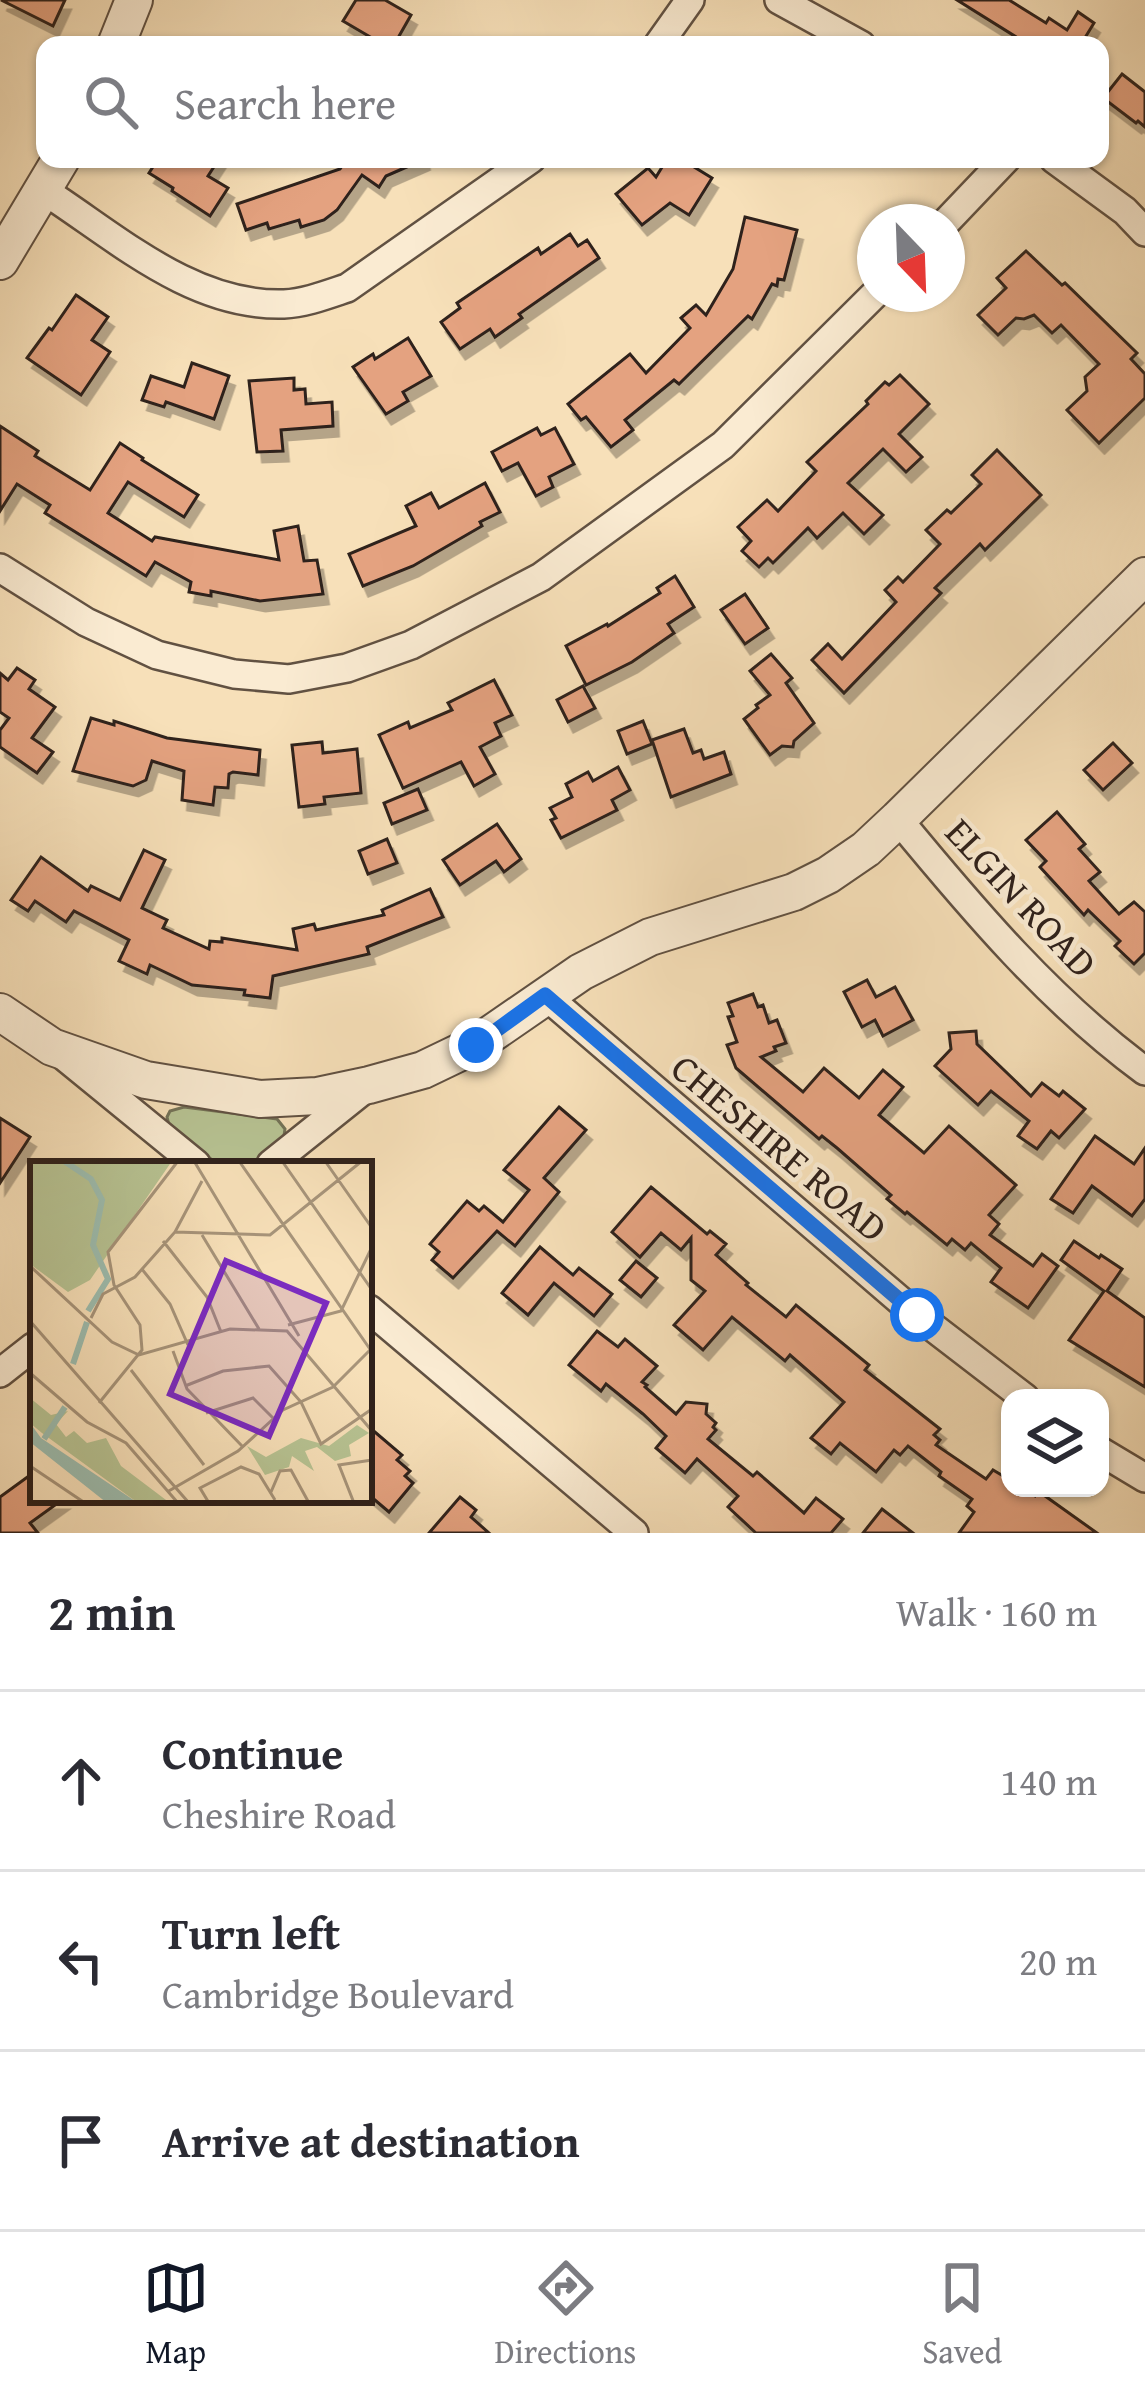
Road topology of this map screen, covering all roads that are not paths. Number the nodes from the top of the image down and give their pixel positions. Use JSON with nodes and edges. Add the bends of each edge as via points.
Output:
{"nodes":[{"id":1,"x":134,"y":0,"type":"edge"},
{"id":2,"x":690,"y":0,"type":"edge"},
{"id":3,"x":779,"y":0,"type":"edge"},
{"id":4,"x":120,"y":36,"type":"edge"},
{"id":5,"x":664,"y":36,"type":"edge"},
{"id":6,"x":845,"y":36,"type":"edge"},
{"id":7,"x":519,"y":168,"type":"edge"},
{"id":8,"x":997,"y":168,"type":"edge"},
{"id":9,"x":1066,"y":168,"type":"edge"},
{"id":10,"x":52,"y":175,"type":"edge"},
{"id":11,"x":963,"y":204,"type":"edge"},
{"id":12,"x":1145,"y":232,"type":"edge"},
{"id":13,"x":0,"y":261,"type":"edge"},
{"id":14,"x":857,"y":312,"type":"edge"},
{"id":15,"x":0,"y":568,"type":"edge"},
{"id":16,"x":1145,"y":576,"type":"edge"},
{"id":17,"x":898,"y":819,"type":"junction"},
{"id":18,"x":545,"y":995,"type":"junction"},
{"id":19,"x":0,"y":1012,"type":"edge"},
{"id":20,"x":52,"y":1047,"type":"junction"},
{"id":21,"x":1145,"y":1071,"type":"edge"},
{"id":22,"x":369,"y":1085,"type":"junction"},
{"id":23,"x":192,"y":1161,"type":"edge"},
{"id":24,"x":275,"y":1161,"type":"edge"},
{"id":25,"x":372,"y":1312,"type":"edge"},
{"id":26,"x":30,"y":1350,"type":"edge"},
{"id":27,"x":0,"y":1373,"type":"edge"},
{"id":28,"x":1013,"y":1389,"type":"edge"},
{"id":29,"x":1109,"y":1456,"type":"edge"},
{"id":30,"x":1145,"y":1478,"type":"edge"},
{"id":31,"x":634,"y":1533,"type":"edge"}],
"edges":[{"from":1,"to":4,"type":"street"},
{"from":2,"to":5,"type":"street"},
{"from":3,"to":6,"type":"street"},
{"from":7,"to":10,"type":"street","via":[[346,288],[287,304],[233,301],[157,265]]},
{"from":8,"to":11,"type":"street"},
{"from":9,"to":12,"type":"street"},
{"from":10,"to":13,"type":"street"},
{"from":14,"to":15,"type":"street","via":[[723,445],[541,577],[411,645],[347,668],[290,679],[157,655]]},
{"from":16,"to":17,"type":"street"},
{"from":17,"to":18,"type":"street","via":[[866,849],[794,892],[650,937]]},
{"from":17,"to":21,"type":"street","name":"ELGIN ROAD","via":[[1021,961]]},
{"from":18,"to":22,"type":"street","via":[[476,1045]]},
{"from":18,"to":28,"type":"street","name":"CHESHIRE ROAD"},
{"from":19,"to":20,"type":"street"},
{"from":20,"to":22,"type":"street","via":[[146,1080],[260,1100]]},
{"from":20,"to":23,"type":"street"},
{"from":22,"to":24,"type":"street"},
{"from":25,"to":31,"type":"street"},
{"from":26,"to":27,"type":"street"},
{"from":29,"to":30,"type":"street"}]}
